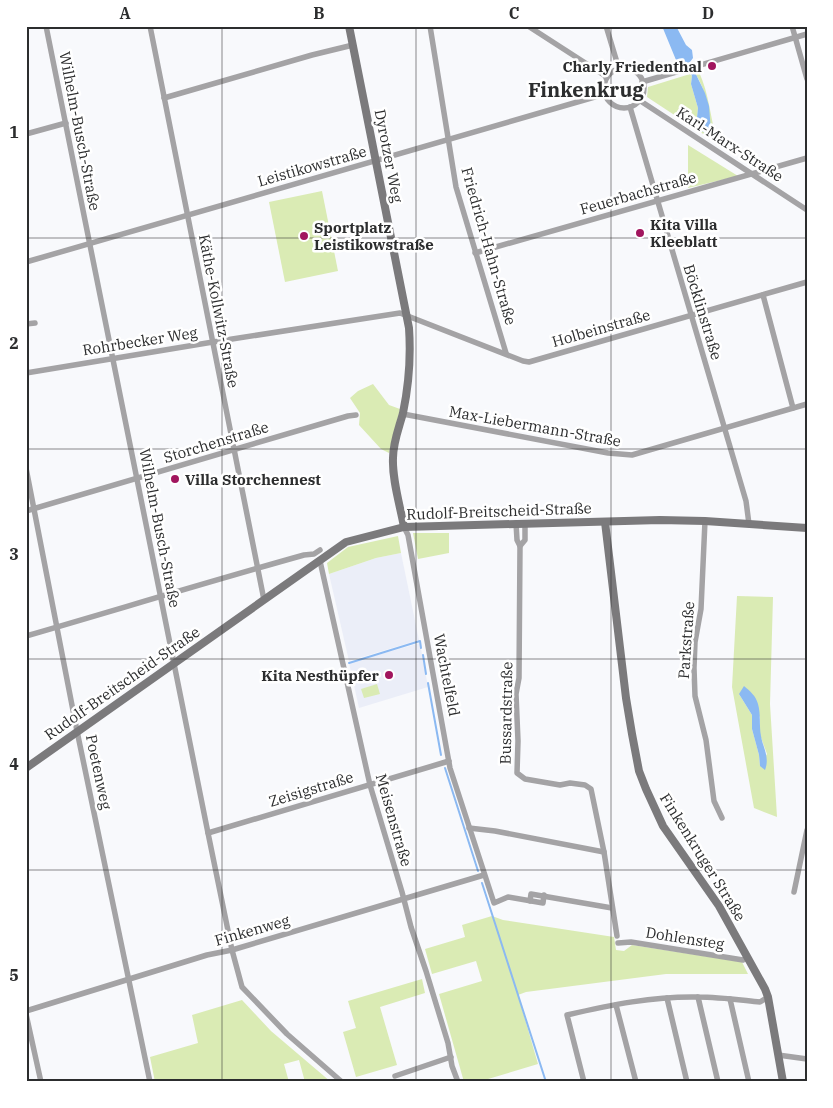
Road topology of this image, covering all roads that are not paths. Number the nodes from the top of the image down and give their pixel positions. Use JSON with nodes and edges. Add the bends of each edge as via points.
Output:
{"nodes":[{"id":1,"x":46,"y":26,"type":"edge"},
{"id":2,"x":150,"y":26,"type":"edge"},
{"id":3,"x":349,"y":26,"type":"edge"},
{"id":4,"x":430,"y":26,"type":"edge"},
{"id":5,"x":528,"y":26,"type":"edge"},
{"id":6,"x":606,"y":26,"type":"edge"},
{"id":7,"x":792,"y":26,"type":"edge"},
{"id":8,"x":807,"y":34,"type":"edge"},
{"id":9,"x":795,"y":37,"type":"junction"},
{"id":10,"x":353,"y":45,"type":"junction"},
{"id":11,"x":619,"y":69,"type":"junction"},
{"id":12,"x":607,"y":77,"type":"junction"},
{"id":13,"x":807,"y":79,"type":"edge"},
{"id":14,"x":642,"y":82,"type":"junction"},
{"id":15,"x":605,"y":94,"type":"junction"},
{"id":16,"x":164,"y":98,"type":"junction"},
{"id":17,"x":640,"y":100,"type":"junction"},
{"id":18,"x":630,"y":107,"type":"junction"},
{"id":19,"x":66,"y":123,"type":"junction"},
{"id":20,"x":26,"y":134,"type":"edge"},
{"id":21,"x":449,"y":139,"type":"junction"},
{"id":22,"x":807,"y":158,"type":"edge"},
{"id":23,"x":376,"y":161,"type":"junction"},
{"id":24,"x":753,"y":173,"type":"junction"},
{"id":25,"x":657,"y":201,"type":"junction"},
{"id":26,"x":807,"y":210,"type":"edge"},
{"id":27,"x":187,"y":215,"type":"junction"},
{"id":28,"x":90,"y":244,"type":"junction"},
{"id":29,"x":475,"y":253,"type":"junction"},
{"id":30,"x":26,"y":262,"type":"edge"},
{"id":31,"x":807,"y":282,"type":"edge"},
{"id":32,"x":763,"y":295,"type":"junction"},
{"id":33,"x":406,"y":314,"type":"junction"},
{"id":34,"x":692,"y":316,"type":"junction"},
{"id":35,"x":35,"y":323,"type":"dead end"},
{"id":36,"x":26,"y":324,"type":"edge"},
{"id":37,"x":213,"y":342,"type":"junction"},
{"id":38,"x":506,"y":353,"type":"junction"},
{"id":39,"x":113,"y":358,"type":"junction"},
{"id":40,"x":26,"y":373,"type":"edge"},
{"id":41,"x":807,"y":404,"type":"edge"},
{"id":42,"x":793,"y":408,"type":"junction"},
{"id":43,"x":403,"y":414,"type":"junction"},
{"id":44,"x":356,"y":415,"type":"dead end"},
{"id":45,"x":724,"y":429,"type":"junction"},
{"id":46,"x":234,"y":449,"type":"junction"},
{"id":47,"x":26,"y":468,"type":"edge"},
{"id":48,"x":137,"y":478,"type":"junction"},
{"id":49,"x":34,"y":508,"type":"junction"},
{"id":50,"x":26,"y":511,"type":"edge"},
{"id":51,"x":705,"y":521,"type":"junction"},
{"id":52,"x":605,"y":522,"type":"junction"},
{"id":53,"x":516,"y":523,"type":"junction"},
{"id":54,"x":525,"y":523,"type":"junction"},
{"id":55,"x":749,"y":524,"type":"junction"},
{"id":56,"x":404,"y":527,"type":"junction"},
{"id":57,"x":807,"y":528,"type":"edge"},
{"id":58,"x":520,"y":546,"type":"junction"},
{"id":59,"x":320,"y":550,"type":"dead end"},
{"id":60,"x":320,"y":561,"type":"junction"},
{"id":61,"x":258,"y":568,"type":"junction"},
{"id":62,"x":160,"y":595,"type":"junction"},
{"id":63,"x":264,"y":600,"type":"junction"},
{"id":64,"x":58,"y":627,"type":"junction"},
{"id":65,"x":26,"y":636,"type":"edge"},
{"id":66,"x":174,"y":664,"type":"junction"},
{"id":67,"x":77,"y":731,"type":"junction"},
{"id":68,"x":449,"y":761,"type":"junction"},
{"id":69,"x":26,"y":768,"type":"edge"},
{"id":70,"x":370,"y":785,"type":"junction"},
{"id":71,"x":722,"y":818,"type":"dead end"},
{"id":72,"x":470,"y":828,"type":"junction"},
{"id":73,"x":807,"y":830,"type":"edge"},
{"id":74,"x":208,"y":833,"type":"junction"},
{"id":75,"x":604,"y":852,"type":"junction"},
{"id":76,"x":484,"y":875,"type":"junction"},
{"id":77,"x":794,"y":892,"type":"dead end"},
{"id":78,"x":404,"y":899,"type":"junction"},
{"id":79,"x":612,"y":908,"type":"junction"},
{"id":80,"x":617,"y":940,"type":"joint"},
{"id":81,"x":232,"y":950,"type":"junction"},
{"id":82,"x":747,"y":957,"type":"junction"},
{"id":83,"x":129,"y":980,"type":"junction"},
{"id":84,"x":698,"y":997,"type":"junction"},
{"id":85,"x":768,"y":997,"type":"junction"},
{"id":86,"x":667,"y":998,"type":"junction"},
{"id":87,"x":730,"y":999,"type":"junction"},
{"id":88,"x":616,"y":1004,"type":"junction"},
{"id":89,"x":26,"y":1012,"type":"edge"},
{"id":90,"x":778,"y":1055,"type":"junction"},
{"id":91,"x":451,"y":1057,"type":"junction"},
{"id":92,"x":807,"y":1059,"type":"edge"},
{"id":93,"x":395,"y":1076,"type":"dead end"},
{"id":94,"x":41,"y":1082,"type":"edge"},
{"id":95,"x":150,"y":1082,"type":"edge"},
{"id":96,"x":342,"y":1082,"type":"edge"},
{"id":97,"x":458,"y":1082,"type":"edge"},
{"id":98,"x":584,"y":1082,"type":"edge"},
{"id":99,"x":636,"y":1082,"type":"edge"},
{"id":100,"x":687,"y":1082,"type":"edge"},
{"id":101,"x":718,"y":1082,"type":"edge"},
{"id":102,"x":749,"y":1082,"type":"edge"},
{"id":103,"x":783,"y":1082,"type":"edge"}],
"edges":[{"from":1,"to":19,"type":"street","name":"Wilhelm-Busch-Straße"},
{"from":2,"to":16,"type":"street","name":"Käthe-Kollwitz-Straße"},
{"from":3,"to":10,"type":"street","name":"Dyrotzer Weg"},
{"from":4,"to":21,"type":"street","name":"Friedrich-Hahn-Straße"},
{"from":5,"to":12,"type":"street"},
{"from":6,"to":11,"type":"street"},
{"from":7,"to":9,"type":"street"},
{"from":8,"to":9,"type":"street"},
{"from":9,"to":13,"type":"street"},
{"from":9,"to":14,"type":"street"},
{"from":10,"to":16,"type":"street"},
{"from":10,"to":23,"type":"street","name":"Dyrotzer Weg"},
{"from":11,"to":12,"type":"street"},
{"from":11,"to":14,"type":"street","via":[[633,70]]},
{"from":12,"to":15,"type":"street"},
{"from":14,"to":17,"type":"street","via":[[644,88]]},
{"from":15,"to":18,"type":"street","via":[[615,106]]},
{"from":15,"to":21,"type":"street","name":"Leistikowstraße"},
{"from":16,"to":27,"type":"street","name":"Käthe-Kollwitz-Straße"},
{"from":17,"to":18,"type":"street"},
{"from":17,"to":24,"type":"street","name":"Karl-Marx-Straße"},
{"from":18,"to":25,"type":"street","name":"Böcklinstraße"},
{"from":19,"to":20,"type":"street"},
{"from":19,"to":28,"type":"street","name":"Wilhelm-Busch-Straße"},
{"from":21,"to":23,"type":"street","name":"Leistikowstraße"},
{"from":21,"to":29,"type":"street","name":"Friedrich-Hahn-Straße","via":[[456,187]]},
{"from":22,"to":24,"type":"street","name":"Feuerbachstraße"},
{"from":23,"to":27,"type":"street","name":"Leistikowstraße"},
{"from":23,"to":33,"type":"street","name":"Dyrotzer Weg"},
{"from":24,"to":25,"type":"street","name":"Feuerbachstraße"},
{"from":24,"to":26,"type":"street","name":"Karl-Marx-Straße"},
{"from":25,"to":29,"type":"street","name":"Feuerbachstraße"},
{"from":25,"to":34,"type":"street","name":"Böcklinstraße"},
{"from":27,"to":28,"type":"street","name":"Leistikowstraße"},
{"from":27,"to":37,"type":"street","name":"Käthe-Kollwitz-Straße"},
{"from":28,"to":30,"type":"street","name":"Leistikowstraße"},
{"from":28,"to":39,"type":"street","name":"Wilhelm-Busch-Straße"},
{"from":29,"to":38,"type":"street","name":"Friedrich-Hahn-Straße"},
{"from":31,"to":32,"type":"street","name":"Holbeinstraße"},
{"from":32,"to":34,"type":"street","name":"Holbeinstraße"},
{"from":32,"to":42,"type":"street"},
{"from":33,"to":37,"type":"street","name":"Rohrbecker Weg"},
{"from":33,"to":38,"type":"street","name":"Holbeinstraße"},
{"from":33,"to":43,"type":"street","name":"Dyrotzer Weg","via":[[410,368]]},
{"from":34,"to":38,"type":"street","name":"Holbeinstraße","via":[[529,362]]},
{"from":34,"to":45,"type":"street","name":"Böcklinstraße"},
{"from":35,"to":36,"type":"street"},
{"from":37,"to":39,"type":"street","name":"Rohrbecker Weg"},
{"from":37,"to":46,"type":"street","name":"Käthe-Kollwitz-Straße"},
{"from":39,"to":40,"type":"street","name":"Rohrbecker Weg"},
{"from":39,"to":48,"type":"street","name":"Wilhelm-Busch-Straße"},
{"from":41,"to":42,"type":"street","name":"Max-Liebermann-Straße"},
{"from":42,"to":45,"type":"street","name":"Max-Liebermann-Straße"},
{"from":43,"to":45,"type":"street","name":"Max-Liebermann-Straße","via":[[620,455],[654,450]]},
{"from":43,"to":56,"type":"street","name":"Dyrotzer Weg","via":[[393,458]]},
{"from":44,"to":46,"type":"street","name":"Storchenstraße"},
{"from":45,"to":55,"type":"street","name":"Böcklinstraße","via":[[746,501]]},
{"from":46,"to":48,"type":"street","name":"Storchenstraße"},
{"from":46,"to":61,"type":"street","name":"Käthe-Kollwitz-Straße"},
{"from":47,"to":49,"type":"street","name":"Poetenweg"},
{"from":48,"to":49,"type":"street","name":"Storchenstraße"},
{"from":48,"to":62,"type":"street","name":"Wilhelm-Busch-Straße"},
{"from":49,"to":50,"type":"street","name":"Storchenstraße"},
{"from":49,"to":64,"type":"street","name":"Poetenweg"},
{"from":51,"to":52,"type":"street","name":"Rudolf-Breitscheid-Straße"},
{"from":51,"to":55,"type":"street","name":"Rudolf-Breitscheid-Straße"},
{"from":51,"to":71,"type":"street","name":"Parkstraße","via":[[701,610],[694,660],[695,696],[706,740],[714,801]]},
{"from":52,"to":54,"type":"street","name":"Rudolf-Breitscheid-Straße"},
{"from":52,"to":82,"type":"street","name":"Finkenkruger Straße","via":[[626,698],[640,771],[664,826],[714,899]]},
{"from":53,"to":54,"type":"street","name":"Rudolf-Breitscheid-Straße"},
{"from":53,"to":56,"type":"street","name":"Rudolf-Breitscheid-Straße"},
{"from":53,"to":58,"type":"street","name":"Bussardstraße"},
{"from":54,"to":58,"type":"street","name":"Bussardstraße","via":[[525,540]]},
{"from":55,"to":57,"type":"street","name":"Rudolf-Breitscheid-Straße"},
{"from":56,"to":60,"type":"street","name":"Rudolf-Breitscheid-Straße","via":[[346,542]]},
{"from":56,"to":68,"type":"street","name":"Wachtelfeld"},
{"from":58,"to":75,"type":"street","name":"Bussardstraße","via":[[517,773],[525,779],[585,785],[591,789]]},
{"from":59,"to":61,"type":"street"},
{"from":60,"to":63,"type":"street","name":"Rudolf-Breitscheid-Straße"},
{"from":60,"to":70,"type":"street","name":"Meisenstraße"},
{"from":61,"to":62,"type":"street"},
{"from":61,"to":63,"type":"street","name":"Käthe-Kollwitz-Straße"},
{"from":62,"to":64,"type":"street"},
{"from":62,"to":66,"type":"street","name":"Wilhelm-Busch-Straße"},
{"from":63,"to":66,"type":"street","name":"Rudolf-Breitscheid-Straße"},
{"from":64,"to":65,"type":"street"},
{"from":64,"to":67,"type":"street","name":"Poetenweg"},
{"from":66,"to":67,"type":"street","name":"Rudolf-Breitscheid-Straße"},
{"from":66,"to":74,"type":"street","name":"Wilhelm-Busch-Straße"},
{"from":67,"to":69,"type":"street","name":"Rudolf-Breitscheid-Straße"},
{"from":67,"to":83,"type":"street","name":"Poetenweg"},
{"from":68,"to":70,"type":"street","name":"Zeisigstraße"},
{"from":68,"to":72,"type":"street","name":"Wachtelfeld"},
{"from":70,"to":74,"type":"street","name":"Zeisigstraße"},
{"from":70,"to":78,"type":"street","name":"Meisenstraße"},
{"from":72,"to":75,"type":"street"},
{"from":72,"to":76,"type":"street","name":"Wachtelfeld"},
{"from":73,"to":77,"type":"street"},
{"from":74,"to":81,"type":"street","name":"Wilhelm-Busch-Straße"},
{"from":75,"to":79,"type":"street","name":"Bussardstraße"},
{"from":76,"to":78,"type":"street","name":"Finkenweg"},
{"from":76,"to":79,"type":"street","name":"Wachtelfeld","via":[[494,902],[508,897],[543,902],[544,896]]},
{"from":78,"to":81,"type":"street","name":"Finkenweg"},
{"from":78,"to":91,"type":"street","name":"Meisenstraße"},
{"from":79,"to":80,"type":"street","name":"Bussardstraße"},
{"from":80,"to":82,"type":"street","name":"Dohlensteg","via":[[744,960]]},
{"from":81,"to":83,"type":"street","name":"Finkenweg"},
{"from":81,"to":96,"type":"street","name":"Wilhelm-Busch-Straße","via":[[242,986],[287,1034]]},
{"from":82,"to":85,"type":"street","name":"Finkenkruger Straße"},
{"from":83,"to":89,"type":"street","name":"Finkenweg"},
{"from":83,"to":95,"type":"street","name":"Poetenweg"},
{"from":84,"to":86,"type":"street"},
{"from":84,"to":87,"type":"street"},
{"from":84,"to":101,"type":"street"},
{"from":85,"to":87,"type":"street","via":[[760,1002]]},
{"from":85,"to":90,"type":"street","name":"Finkenkruger Straße"},
{"from":86,"to":88,"type":"street"},
{"from":86,"to":100,"type":"street"},
{"from":87,"to":102,"type":"street"},
{"from":88,"to":98,"type":"street","via":[[567,1015]]},
{"from":88,"to":99,"type":"street"},
{"from":89,"to":94,"type":"street"},
{"from":90,"to":92,"type":"street"},
{"from":90,"to":103,"type":"street","name":"Finkenkruger Straße"},
{"from":91,"to":93,"type":"street"},
{"from":91,"to":97,"type":"street","name":"Meisenstraße"}]}
